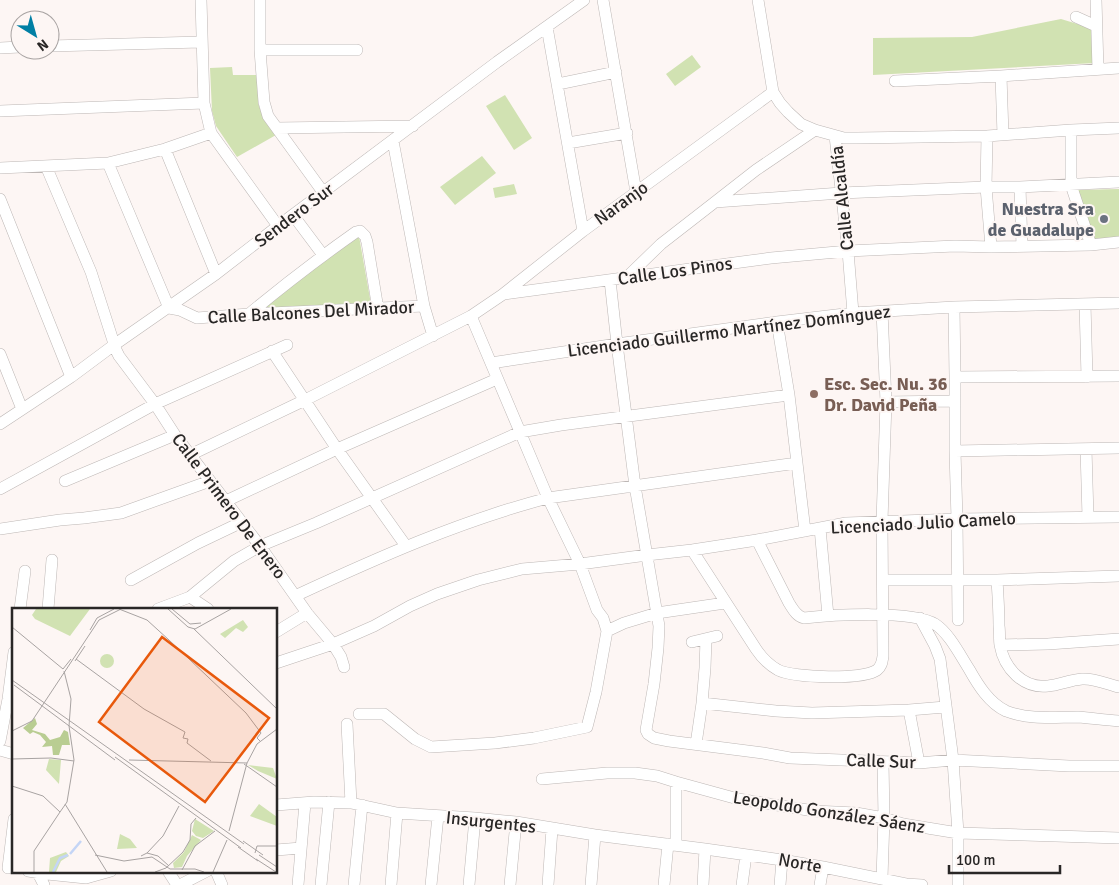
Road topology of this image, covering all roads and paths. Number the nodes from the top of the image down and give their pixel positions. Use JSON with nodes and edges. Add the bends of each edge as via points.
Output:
{"nodes":[{"id":1,"x":201,"y":0,"type":"edge"},
{"id":2,"x":260,"y":0,"type":"edge"},
{"id":3,"x":584,"y":0,"type":"edge"},
{"id":4,"x":603,"y":0,"type":"edge"},
{"id":5,"x":758,"y":0,"type":"edge"},
{"id":6,"x":1096,"y":0,"type":"edge"},
{"id":7,"x":1076,"y":17,"type":"dead end"},
{"id":8,"x":1096,"y":26,"type":"junction"},
{"id":9,"x":547,"y":27,"type":"junction"},
{"id":10,"x":201,"y":42,"type":"junction"},
{"id":11,"x":60,"y":46,"type":"edge"},
{"id":12,"x":260,"y":50,"type":"junction"},
{"id":13,"x":357,"y":50,"type":"dead end"},
{"id":14,"x":1119,"y":68,"type":"edge"},
{"id":15,"x":1098,"y":69,"type":"junction"},
{"id":16,"x":616,"y":72,"type":"junction"},
{"id":17,"x":1001,"y":76,"type":"junction"},
{"id":18,"x":895,"y":81,"type":"dead end"},
{"id":19,"x":558,"y":84,"type":"junction"},
{"id":20,"x":773,"y":92,"type":"junction"},
{"id":21,"x":204,"y":103,"type":"junction"},
{"id":22,"x":0,"y":111,"type":"edge"},
{"id":23,"x":413,"y":126,"type":"junction"},
{"id":24,"x":277,"y":128,"type":"junction"},
{"id":25,"x":1119,"y":128,"type":"edge"},
{"id":26,"x":815,"y":130,"type":"junction"},
{"id":27,"x":1071,"y":130,"type":"junction"},
{"id":28,"x":626,"y":133,"type":"junction"},
{"id":29,"x":211,"y":134,"type":"junction"},
{"id":30,"x":1003,"y":135,"type":"junction"},
{"id":31,"x":836,"y":136,"type":"junction"},
{"id":32,"x":987,"y":136,"type":"junction"},
{"id":33,"x":393,"y":141,"type":"junction"},
{"id":34,"x":568,"y":143,"type":"junction"},
{"id":35,"x":165,"y":150,"type":"junction"},
{"id":36,"x":108,"y":163,"type":"junction"},
{"id":37,"x":46,"y":166,"type":"junction"},
{"id":38,"x":0,"y":168,"type":"edge"},
{"id":39,"x":1119,"y":182,"type":"edge"},
{"id":40,"x":1071,"y":185,"type":"junction"},
{"id":41,"x":986,"y":187,"type":"junction"},
{"id":42,"x":1020,"y":188,"type":"junction"},
{"id":43,"x":323,"y":192,"type":"junction"},
{"id":44,"x":636,"y":192,"type":"junction"},
{"id":45,"x":841,"y":193,"type":"junction"},
{"id":46,"x":0,"y":199,"type":"edge"},
{"id":47,"x":714,"y":202,"type":"junction"},
{"id":48,"x":293,"y":216,"type":"junction"},
{"id":49,"x":278,"y":226,"type":"junction"},
{"id":50,"x":583,"y":231,"type":"junction"},
{"id":51,"x":1119,"y":242,"type":"edge"},
{"id":52,"x":1092,"y":245,"type":"junction"},
{"id":53,"x":1022,"y":246,"type":"junction"},
{"id":54,"x":991,"y":247,"type":"junction"},
{"id":55,"x":848,"y":251,"type":"junction"},
{"id":56,"x":323,"y":255,"type":"junction"},
{"id":57,"x":216,"y":274,"type":"junction"},
{"id":58,"x":627,"y":277,"type":"junction"},
{"id":59,"x":610,"y":280,"type":"junction"},
{"id":60,"x":502,"y":295,"type":"junction"},
{"id":61,"x":1119,"y":303,"type":"edge"},
{"id":62,"x":1085,"y":304,"type":"junction"},
{"id":63,"x":424,"y":306,"type":"junction"},
{"id":64,"x":954,"y":307,"type":"junction"},
{"id":65,"x":169,"y":308,"type":"junction"},
{"id":66,"x":378,"y":309,"type":"junction"},
{"id":67,"x":882,"y":311,"type":"junction"},
{"id":68,"x":853,"y":313,"type":"junction"},
{"id":69,"x":249,"y":314,"type":"junction"},
{"id":70,"x":472,"y":316,"type":"junction"},
{"id":71,"x":777,"y":322,"type":"junction"},
{"id":72,"x":433,"y":336,"type":"junction"},
{"id":73,"x":617,"y":344,"type":"junction"},
{"id":74,"x":114,"y":345,"type":"junction"},
{"id":75,"x":287,"y":345,"type":"dead end"},
{"id":76,"x":272,"y":351,"type":"junction"},
{"id":77,"x":0,"y":354,"type":"edge"},
{"id":78,"x":491,"y":363,"type":"junction"},
{"id":79,"x":1087,"y":376,"type":"junction"},
{"id":80,"x":1119,"y":376,"type":"edge"},
{"id":81,"x":71,"y":377,"type":"junction"},
{"id":82,"x":955,"y":377,"type":"junction"},
{"id":83,"x":497,"y":379,"type":"junction"},
{"id":84,"x":789,"y":395,"type":"junction"},
{"id":85,"x":305,"y":400,"type":"junction"},
{"id":86,"x":955,"y":401,"type":"junction"},
{"id":87,"x":886,"y":402,"type":"junction"},
{"id":88,"x":155,"y":404,"type":"junction"},
{"id":89,"x":22,"y":409,"type":"junction"},
{"id":90,"x":626,"y":416,"type":"junction"},
{"id":91,"x":0,"y":424,"type":"edge"},
{"id":92,"x":520,"y":432,"type":"junction"},
{"id":93,"x":175,"y":435,"type":"junction"},
{"id":94,"x":1119,"y":448,"type":"edge"},
{"id":95,"x":337,"y":449,"type":"junction"},
{"id":96,"x":1086,"y":449,"type":"junction"},
{"id":97,"x":955,"y":451,"type":"junction"},
{"id":98,"x":190,"y":455,"type":"junction"},
{"id":99,"x":797,"y":463,"type":"junction"},
{"id":100,"x":66,"y":481,"type":"dead end"},
{"id":101,"x":210,"y":481,"type":"junction"},
{"id":102,"x":635,"y":486,"type":"junction"},
{"id":103,"x":0,"y":489,"type":"edge"},
{"id":104,"x":372,"y":497,"type":"junction"},
{"id":105,"x":548,"y":498,"type":"junction"},
{"id":106,"x":226,"y":501,"type":"junction"},
{"id":107,"x":1088,"y":517,"type":"junction"},
{"id":108,"x":1119,"y":517,"type":"edge"},
{"id":109,"x":957,"y":520,"type":"junction"},
{"id":110,"x":882,"y":521,"type":"junction"},
{"id":111,"x":242,"y":522,"type":"junction"},
{"id":112,"x":0,"y":528,"type":"edge"},
{"id":113,"x":820,"y":528,"type":"junction"},
{"id":114,"x":804,"y":531,"type":"junction"},
{"id":115,"x":757,"y":540,"type":"junction"},
{"id":116,"x":260,"y":546,"type":"junction"},
{"id":117,"x":406,"y":546,"type":"junction"},
{"id":118,"x":692,"y":550,"type":"junction"},
{"id":119,"x":647,"y":555,"type":"junction"},
{"id":120,"x":52,"y":560,"type":"dead end"},
{"id":121,"x":580,"y":564,"type":"junction"},
{"id":122,"x":25,"y":571,"type":"dead end"},
{"id":123,"x":1119,"y":576,"type":"edge"},
{"id":124,"x":131,"y":580,"type":"dead end"},
{"id":125,"x":883,"y":580,"type":"junction"},
{"id":126,"x":958,"y":580,"type":"junction"},
{"id":127,"x":997,"y":580,"type":"junction"},
{"id":128,"x":294,"y":596,"type":"junction"},
{"id":129,"x":190,"y":597,"type":"junction"},
{"id":130,"x":725,"y":603,"type":"junction"},
{"id":131,"x":20,"y":608,"type":"edge"},
{"id":132,"x":48,"y":608,"type":"edge"},
{"id":133,"x":161,"y":608,"type":"edge"},
{"id":134,"x":206,"y":608,"type":"edge"},
{"id":135,"x":307,"y":613,"type":"junction"},
{"id":136,"x":657,"y":613,"type":"junction"},
{"id":137,"x":882,"y":615,"type":"junction"},
{"id":138,"x":828,"y":616,"type":"junction"},
{"id":139,"x":920,"y":618,"type":"junction"},
{"id":140,"x":958,"y":620,"type":"dead end"},
{"id":141,"x":278,"y":631,"type":"edge"},
{"id":142,"x":607,"y":631,"type":"junction"},
{"id":143,"x":692,"y":642,"type":"dead end"},
{"id":144,"x":1116,"y":642,"type":"edge"},
{"id":145,"x":333,"y":644,"type":"junction"},
{"id":146,"x":1000,"y":645,"type":"junction"},
{"id":147,"x":278,"y":662,"type":"edge"},
{"id":148,"x":12,"y":664,"type":"edge"},
{"id":149,"x":344,"y":667,"type":"dead end"},
{"id":150,"x":1119,"y":687,"type":"edge"},
{"id":151,"x":7,"y":695,"type":"edge"},
{"id":152,"x":702,"y":703,"type":"junction"},
{"id":153,"x":945,"y":706,"type":"junction"},
{"id":154,"x":909,"y":710,"type":"junction"},
{"id":155,"x":358,"y":714,"type":"dead end"},
{"id":156,"x":1119,"y":721,"type":"edge"},
{"id":157,"x":347,"y":724,"type":"dead end"},
{"id":158,"x":0,"y":741,"type":"edge"},
{"id":159,"x":696,"y":744,"type":"junction"},
{"id":160,"x":953,"y":760,"type":"junction"},
{"id":161,"x":883,"y":762,"type":"junction"},
{"id":162,"x":919,"y":763,"type":"junction"},
{"id":163,"x":1119,"y":766,"type":"edge"},
{"id":164,"x":542,"y":779,"type":"dead end"},
{"id":165,"x":676,"y":782,"type":"junction"},
{"id":166,"x":329,"y":802,"type":"junction"},
{"id":167,"x":305,"y":803,"type":"junction"},
{"id":168,"x":278,"y":804,"type":"edge"},
{"id":169,"x":357,"y":804,"type":"junction"},
{"id":170,"x":397,"y":813,"type":"junction"},
{"id":171,"x":438,"y":816,"type":"junction"},
{"id":172,"x":475,"y":818,"type":"junction"},
{"id":173,"x":884,"y":818,"type":"junction"},
{"id":174,"x":516,"y":822,"type":"junction"},
{"id":175,"x":552,"y":829,"type":"junction"},
{"id":176,"x":958,"y":832,"type":"junction"},
{"id":177,"x":12,"y":834,"type":"edge"},
{"id":178,"x":596,"y":835,"type":"junction"},
{"id":179,"x":1119,"y":838,"type":"edge"},
{"id":180,"x":672,"y":845,"type":"junction"},
{"id":181,"x":301,"y":848,"type":"junction"},
{"id":182,"x":705,"y":849,"type":"junction"},
{"id":183,"x":278,"y":850,"type":"edge"},
{"id":184,"x":746,"y":855,"type":"junction"},
{"id":185,"x":782,"y":860,"type":"junction"},
{"id":186,"x":823,"y":867,"type":"junction"},
{"id":187,"x":7,"y":868,"type":"edge"},
{"id":188,"x":108,"y":872,"type":"edge"},
{"id":189,"x":169,"y":872,"type":"edge"},
{"id":190,"x":205,"y":872,"type":"edge"},
{"id":191,"x":216,"y":872,"type":"edge"},
{"id":192,"x":41,"y":875,"type":"edge"},
{"id":193,"x":87,"y":878,"type":"edge"},
{"id":194,"x":882,"y":878,"type":"junction"},
{"id":195,"x":860,"y":880,"type":"edge"},
{"id":196,"x":906,"y":884,"type":"edge"},
{"id":197,"x":178,"y":885,"type":"edge"},
{"id":198,"x":222,"y":885,"type":"edge"},
{"id":199,"x":298,"y":885,"type":"edge"},
{"id":200,"x":320,"y":885,"type":"edge"},
{"id":201,"x":354,"y":885,"type":"edge"},
{"id":202,"x":391,"y":885,"type":"edge"},
{"id":203,"x":431,"y":885,"type":"edge"},
{"id":204,"x":469,"y":885,"type":"edge"},
{"id":205,"x":510,"y":885,"type":"edge"},
{"id":206,"x":548,"y":885,"type":"edge"},
{"id":207,"x":591,"y":885,"type":"edge"},
{"id":208,"x":664,"y":885,"type":"edge"},
{"id":209,"x":703,"y":885,"type":"edge"},
{"id":210,"x":742,"y":885,"type":"edge"},
{"id":211,"x":780,"y":885,"type":"edge"},
{"id":212,"x":820,"y":885,"type":"edge"},
{"id":213,"x":922,"y":885,"type":"edge"},
{"id":214,"x":958,"y":885,"type":"edge"}],
"edges":[{"from":1,"to":10,"type":"street"},
{"from":2,"to":12,"type":"street"},
{"from":3,"to":9,"type":"street","name":"Sendero Sur"},
{"from":4,"to":16,"type":"street"},
{"from":5,"to":20,"type":"street","name":"Calle Alcaldía"},
{"from":6,"to":8,"type":"street"},
{"from":7,"to":8,"type":"street"},
{"from":8,"to":15,"type":"street"},
{"from":9,"to":19,"type":"street"},
{"from":9,"to":23,"type":"street","name":"Sendero Sur"},
{"from":10,"to":11,"type":"street"},
{"from":10,"to":21,"type":"street"},
{"from":12,"to":13,"type":"street"},
{"from":12,"to":24,"type":"street","via":[[264,102],[268,116]]},
{"from":14,"to":15,"type":"street"},
{"from":15,"to":17,"type":"street"},
{"from":16,"to":19,"type":"street"},
{"from":16,"to":28,"type":"street"},
{"from":17,"to":18,"type":"street"},
{"from":17,"to":30,"type":"street"},
{"from":19,"to":34,"type":"street"},
{"from":20,"to":26,"type":"street","name":"Calle Alcaldía","via":[[801,124]]},
{"from":20,"to":44,"type":"street","name":"Naranjo"},
{"from":21,"to":22,"type":"street"},
{"from":21,"to":29,"type":"street"},
{"from":23,"to":24,"type":"street"},
{"from":23,"to":33,"type":"street","name":"Sendero Sur"},
{"from":24,"to":43,"type":"street"},
{"from":25,"to":27,"type":"street"},
{"from":26,"to":31,"type":"street","name":"Calle Alcaldía"},
{"from":26,"to":47,"type":"street"},
{"from":27,"to":30,"type":"street"},
{"from":27,"to":40,"type":"street"},
{"from":28,"to":34,"type":"street"},
{"from":28,"to":44,"type":"street"},
{"from":29,"to":35,"type":"street"},
{"from":29,"to":49,"type":"street"},
{"from":30,"to":32,"type":"street"},
{"from":31,"to":32,"type":"street"},
{"from":31,"to":45,"type":"street","name":"Calle Alcaldía"},
{"from":32,"to":41,"type":"street"},
{"from":33,"to":43,"type":"street","name":"Sendero Sur"},
{"from":33,"to":63,"type":"street"},
{"from":34,"to":50,"type":"street"},
{"from":35,"to":36,"type":"street"},
{"from":35,"to":57,"type":"street"},
{"from":36,"to":37,"type":"street"},
{"from":36,"to":65,"type":"street"},
{"from":37,"to":38,"type":"street"},
{"from":37,"to":74,"type":"street","name":"Calle Primero De Enero","via":[[92,272]]},
{"from":39,"to":40,"type":"street"},
{"from":40,"to":42,"type":"street"},
{"from":40,"to":52,"type":"street"},
{"from":41,"to":42,"type":"street"},
{"from":41,"to":45,"type":"street"},
{"from":41,"to":54,"type":"street"},
{"from":42,"to":53,"type":"street"},
{"from":43,"to":48,"type":"street","name":"Sendero Sur"},
{"from":44,"to":50,"type":"street","name":"Naranjo"},
{"from":45,"to":47,"type":"street"},
{"from":45,"to":55,"type":"street","name":"Calle Alcaldía"},
{"from":46,"to":81,"type":"street"},
{"from":47,"to":58,"type":"street","via":[[661,244]]},
{"from":48,"to":49,"type":"street","name":"Sendero Sur"},
{"from":48,"to":56,"type":"street"},
{"from":49,"to":57,"type":"street","name":"Sendero Sur"},
{"from":50,"to":60,"type":"street","name":"Naranjo"},
{"from":51,"to":52,"type":"street","name":"Calle Los Pinos"},
{"from":52,"to":53,"type":"street","name":"Calle Los Pinos"},
{"from":53,"to":54,"type":"street","name":"Calle Los Pinos"},
{"from":54,"to":55,"type":"street","name":"Calle Los Pinos"},
{"from":55,"to":58,"type":"street","name":"Calle Los Pinos"},
{"from":55,"to":68,"type":"street","name":"Calle Alcaldía"},
{"from":56,"to":66,"type":"street","via":[[356,232],[363,233]]},
{"from":56,"to":69,"type":"street"},
{"from":57,"to":65,"type":"street","name":"Sendero Sur"},
{"from":58,"to":59,"type":"street","name":"Calle Los Pinos"},
{"from":59,"to":60,"type":"street","name":"Calle Los Pinos"},
{"from":59,"to":73,"type":"street"},
{"from":60,"to":70,"type":"street","name":"Naranjo"},
{"from":61,"to":62,"type":"street","name":"Licenciado Guillermo Martínez Domínguez"},
{"from":62,"to":64,"type":"street","name":"Licenciado Guillermo Martínez Domínguez"},
{"from":62,"to":79,"type":"street"},
{"from":63,"to":66,"type":"street","name":"Calle Balcones Del Mirador"},
{"from":63,"to":72,"type":"street"},
{"from":64,"to":67,"type":"street","name":"Licenciado Guillermo Martínez Domínguez"},
{"from":64,"to":82,"type":"street"},
{"from":65,"to":69,"type":"street","name":"Calle Balcones Del Mirador","via":[[197,318]]},
{"from":65,"to":74,"type":"street","name":"Sendero Sur"},
{"from":66,"to":69,"type":"street","name":"Calle Balcones Del Mirador"},
{"from":67,"to":68,"type":"street","name":"Licenciado Guillermo Martínez Domínguez"},
{"from":67,"to":87,"type":"street"},
{"from":68,"to":71,"type":"street","name":"Licenciado Guillermo Martínez Domínguez"},
{"from":70,"to":72,"type":"street","name":"Naranjo"},
{"from":70,"to":78,"type":"street"},
{"from":71,"to":73,"type":"street","name":"Licenciado Guillermo Martínez Domínguez"},
{"from":71,"to":84,"type":"street"},
{"from":72,"to":85,"type":"street","name":"Naranjo"},
{"from":73,"to":78,"type":"street","name":"Licenciado Guillermo Martínez Domínguez"},
{"from":73,"to":90,"type":"street"},
{"from":74,"to":81,"type":"street","name":"Sendero Sur"},
{"from":74,"to":88,"type":"street","name":"Calle Primero De Enero"},
{"from":75,"to":76,"type":"street"},
{"from":76,"to":85,"type":"street"},
{"from":76,"to":88,"type":"street"},
{"from":77,"to":89,"type":"street"},
{"from":78,"to":83,"type":"street"},
{"from":79,"to":80,"type":"street"},
{"from":79,"to":82,"type":"street"},
{"from":81,"to":89,"type":"street","name":"Sendero Sur"},
{"from":82,"to":86,"type":"street"},
{"from":83,"to":92,"type":"street"},
{"from":83,"to":95,"type":"street"},
{"from":84,"to":90,"type":"street"},
{"from":84,"to":99,"type":"street"},
{"from":85,"to":95,"type":"street"},
{"from":85,"to":98,"type":"street","name":"Naranjo"},
{"from":86,"to":87,"type":"street"},
{"from":86,"to":97,"type":"street"},
{"from":87,"to":110,"type":"street"},
{"from":88,"to":93,"type":"street","name":"Calle Primero De Enero"},
{"from":88,"to":103,"type":"street"},
{"from":89,"to":91,"type":"street","name":"Sendero Sur"},
{"from":90,"to":92,"type":"street"},
{"from":90,"to":102,"type":"street"},
{"from":92,"to":104,"type":"street"},
{"from":92,"to":105,"type":"street"},
{"from":93,"to":98,"type":"street","name":"Calle Primero De Enero"},
{"from":93,"to":100,"type":"street"},
{"from":94,"to":96,"type":"street"},
{"from":95,"to":104,"type":"street"},
{"from":95,"to":106,"type":"street"},
{"from":96,"to":97,"type":"street"},
{"from":96,"to":107,"type":"street"},
{"from":97,"to":109,"type":"street"},
{"from":98,"to":101,"type":"street","name":"Calle Primero De Enero"},
{"from":99,"to":102,"type":"street"},
{"from":99,"to":114,"type":"street"},
{"from":101,"to":106,"type":"street","name":"Calle Primero De Enero"},
{"from":101,"to":112,"type":"street","via":[[121,513]]},
{"from":102,"to":105,"type":"street"},
{"from":102,"to":119,"type":"street"},
{"from":104,"to":116,"type":"street"},
{"from":104,"to":117,"type":"street"},
{"from":105,"to":117,"type":"street","via":[[476,519]]},
{"from":105,"to":121,"type":"street"},
{"from":106,"to":111,"type":"street","name":"Calle Primero De Enero"},
{"from":107,"to":108,"type":"street","name":"Licenciado Julio Camelo"},
{"from":107,"to":109,"type":"street","name":"Licenciado Julio Camelo"},
{"from":109,"to":110,"type":"street","name":"Licenciado Julio Camelo"},
{"from":109,"to":126,"type":"street"},
{"from":110,"to":113,"type":"street","name":"Licenciado Julio Camelo"},
{"from":110,"to":125,"type":"street"},
{"from":111,"to":116,"type":"street","name":"Calle Primero De Enero"},
{"from":111,"to":124,"type":"street"},
{"from":113,"to":114,"type":"street","name":"Licenciado Julio Camelo"},
{"from":113,"to":138,"type":"street"},
{"from":114,"to":115,"type":"street","name":"Licenciado Julio Camelo"},
{"from":115,"to":118,"type":"street","name":"Licenciado Julio Camelo"},
{"from":115,"to":138,"type":"street","via":[[798,615],[804,618]]},
{"from":116,"to":128,"type":"street","name":"Calle Primero De Enero"},
{"from":116,"to":129,"type":"street","via":[[234,561]]},
{"from":117,"to":128,"type":"street"},
{"from":118,"to":119,"type":"street","name":"Licenciado Julio Camelo"},
{"from":118,"to":130,"type":"street"},
{"from":119,"to":121,"type":"street","name":"Licenciado Julio Camelo"},
{"from":119,"to":136,"type":"street"},
{"from":120,"to":132,"type":"street"},
{"from":121,"to":142,"type":"street"},
{"from":121,"to":145,"type":"street","name":"Licenciado Julio Camelo","via":[[522,569],[478,580],[437,594]]},
{"from":122,"to":131,"type":"street"},
{"from":123,"to":127,"type":"street"},
{"from":125,"to":126,"type":"street"},
{"from":125,"to":137,"type":"street"},
{"from":126,"to":127,"type":"street"},
{"from":126,"to":140,"type":"street"},
{"from":127,"to":146,"type":"street"},
{"from":128,"to":135,"type":"street","name":"Calle Primero De Enero"},
{"from":129,"to":133,"type":"street"},
{"from":129,"to":134,"type":"street"},
{"from":130,"to":136,"type":"street"},
{"from":130,"to":137,"type":"street","via":[[772,666],[780,671],[814,676],[849,676],[871,673],[880,668],[883,656]]},
{"from":135,"to":141,"type":"street"},
{"from":135,"to":145,"type":"street","name":"Calle Primero De Enero"},
{"from":136,"to":142,"type":"street"},
{"from":136,"to":159,"type":"street","name":"Calle Sur","via":[[658,648],[646,728],[650,736],[657,739]]},
{"from":137,"to":138,"type":"street"},
{"from":137,"to":139,"type":"street"},
{"from":139,"to":153,"type":"street","via":[[938,654]]},
{"from":139,"to":156,"type":"street","via":[[941,630],[983,692],[1006,711],[1035,718],[1078,717]]},
{"from":142,"to":155,"type":"street","via":[[587,727],[534,738],[431,747],[415,739],[384,714]]},
{"from":143,"to":152,"type":"street","via":[[711,637]]},
{"from":144,"to":146,"type":"street"},
{"from":145,"to":147,"type":"street","name":"Licenciado Julio Camelo"},
{"from":145,"to":149,"type":"street","name":"Calle Primero De Enero"},
{"from":146,"to":150,"type":"street","via":[[1012,672],[1033,686],[1083,679]]},
{"from":148,"to":151,"type":"street"},
{"from":151,"to":158,"type":"street"},
{"from":152,"to":154,"type":"street","via":[[805,712]]},
{"from":152,"to":159,"type":"street"},
{"from":153,"to":154,"type":"street"},
{"from":153,"to":160,"type":"street"},
{"from":154,"to":162,"type":"street"},
{"from":157,"to":169,"type":"street"},
{"from":159,"to":161,"type":"street","name":"Calle Sur","via":[[790,758]]},
{"from":160,"to":162,"type":"street","name":"Calle Sur"},
{"from":160,"to":163,"type":"street","name":"Calle Sur"},
{"from":160,"to":176,"type":"street"},
{"from":161,"to":162,"type":"street","name":"Calle Sur"},
{"from":161,"to":173,"type":"street"},
{"from":164,"to":165,"type":"street","name":"Leopoldo González Sáenz","via":[[635,773]]},
{"from":165,"to":173,"type":"street","name":"Leopoldo González Sáenz","via":[[738,799]]},
{"from":165,"to":180,"type":"street"},
{"from":166,"to":167,"type":"street","name":"Insurgentes"},
{"from":166,"to":169,"type":"street","name":"Insurgentes"},
{"from":166,"to":200,"type":"street"},
{"from":167,"to":168,"type":"street","name":"Insurgentes"},
{"from":167,"to":181,"type":"street"},
{"from":169,"to":170,"type":"street","name":"Insurgentes"},
{"from":169,"to":201,"type":"street"},
{"from":170,"to":171,"type":"street","name":"Insurgentes"},
{"from":170,"to":202,"type":"street"},
{"from":171,"to":172,"type":"street","name":"Insurgentes"},
{"from":171,"to":203,"type":"street"},
{"from":172,"to":174,"type":"street","name":"Insurgentes"},
{"from":172,"to":204,"type":"street"},
{"from":173,"to":176,"type":"street","name":"Leopoldo González Sáenz"},
{"from":173,"to":194,"type":"street"},
{"from":174,"to":175,"type":"street","name":"Insurgentes"},
{"from":174,"to":205,"type":"street"},
{"from":175,"to":178,"type":"street","name":"Insurgentes"},
{"from":175,"to":206,"type":"street"},
{"from":176,"to":179,"type":"street","name":"Leopoldo González Sáenz"},
{"from":176,"to":214,"type":"street"},
{"from":177,"to":187,"type":"street"},
{"from":178,"to":180,"type":"street","name":"Insurgentes"},
{"from":178,"to":207,"type":"street"},
{"from":180,"to":182,"type":"street","name":"Norte"},
{"from":180,"to":208,"type":"street"},
{"from":181,"to":183,"type":"street"},
{"from":181,"to":199,"type":"street"},
{"from":182,"to":184,"type":"street","name":"Norte"},
{"from":182,"to":209,"type":"street"},
{"from":184,"to":185,"type":"street","name":"Norte"},
{"from":184,"to":210,"type":"street"},
{"from":185,"to":186,"type":"street","name":"Norte"},
{"from":185,"to":211,"type":"street"},
{"from":186,"to":195,"type":"street","name":"Norte"},
{"from":186,"to":212,"type":"street"},
{"from":188,"to":193,"type":"street"},
{"from":189,"to":197,"type":"street"},
{"from":190,"to":197,"type":"street"},
{"from":191,"to":198,"type":"street"},
{"from":192,"to":193,"type":"street"},
{"from":194,"to":195,"type":"street","name":"Norte"},
{"from":194,"to":196,"type":"street","name":"Norte"},
{"from":196,"to":213,"type":"street","name":"Norte"}]}
